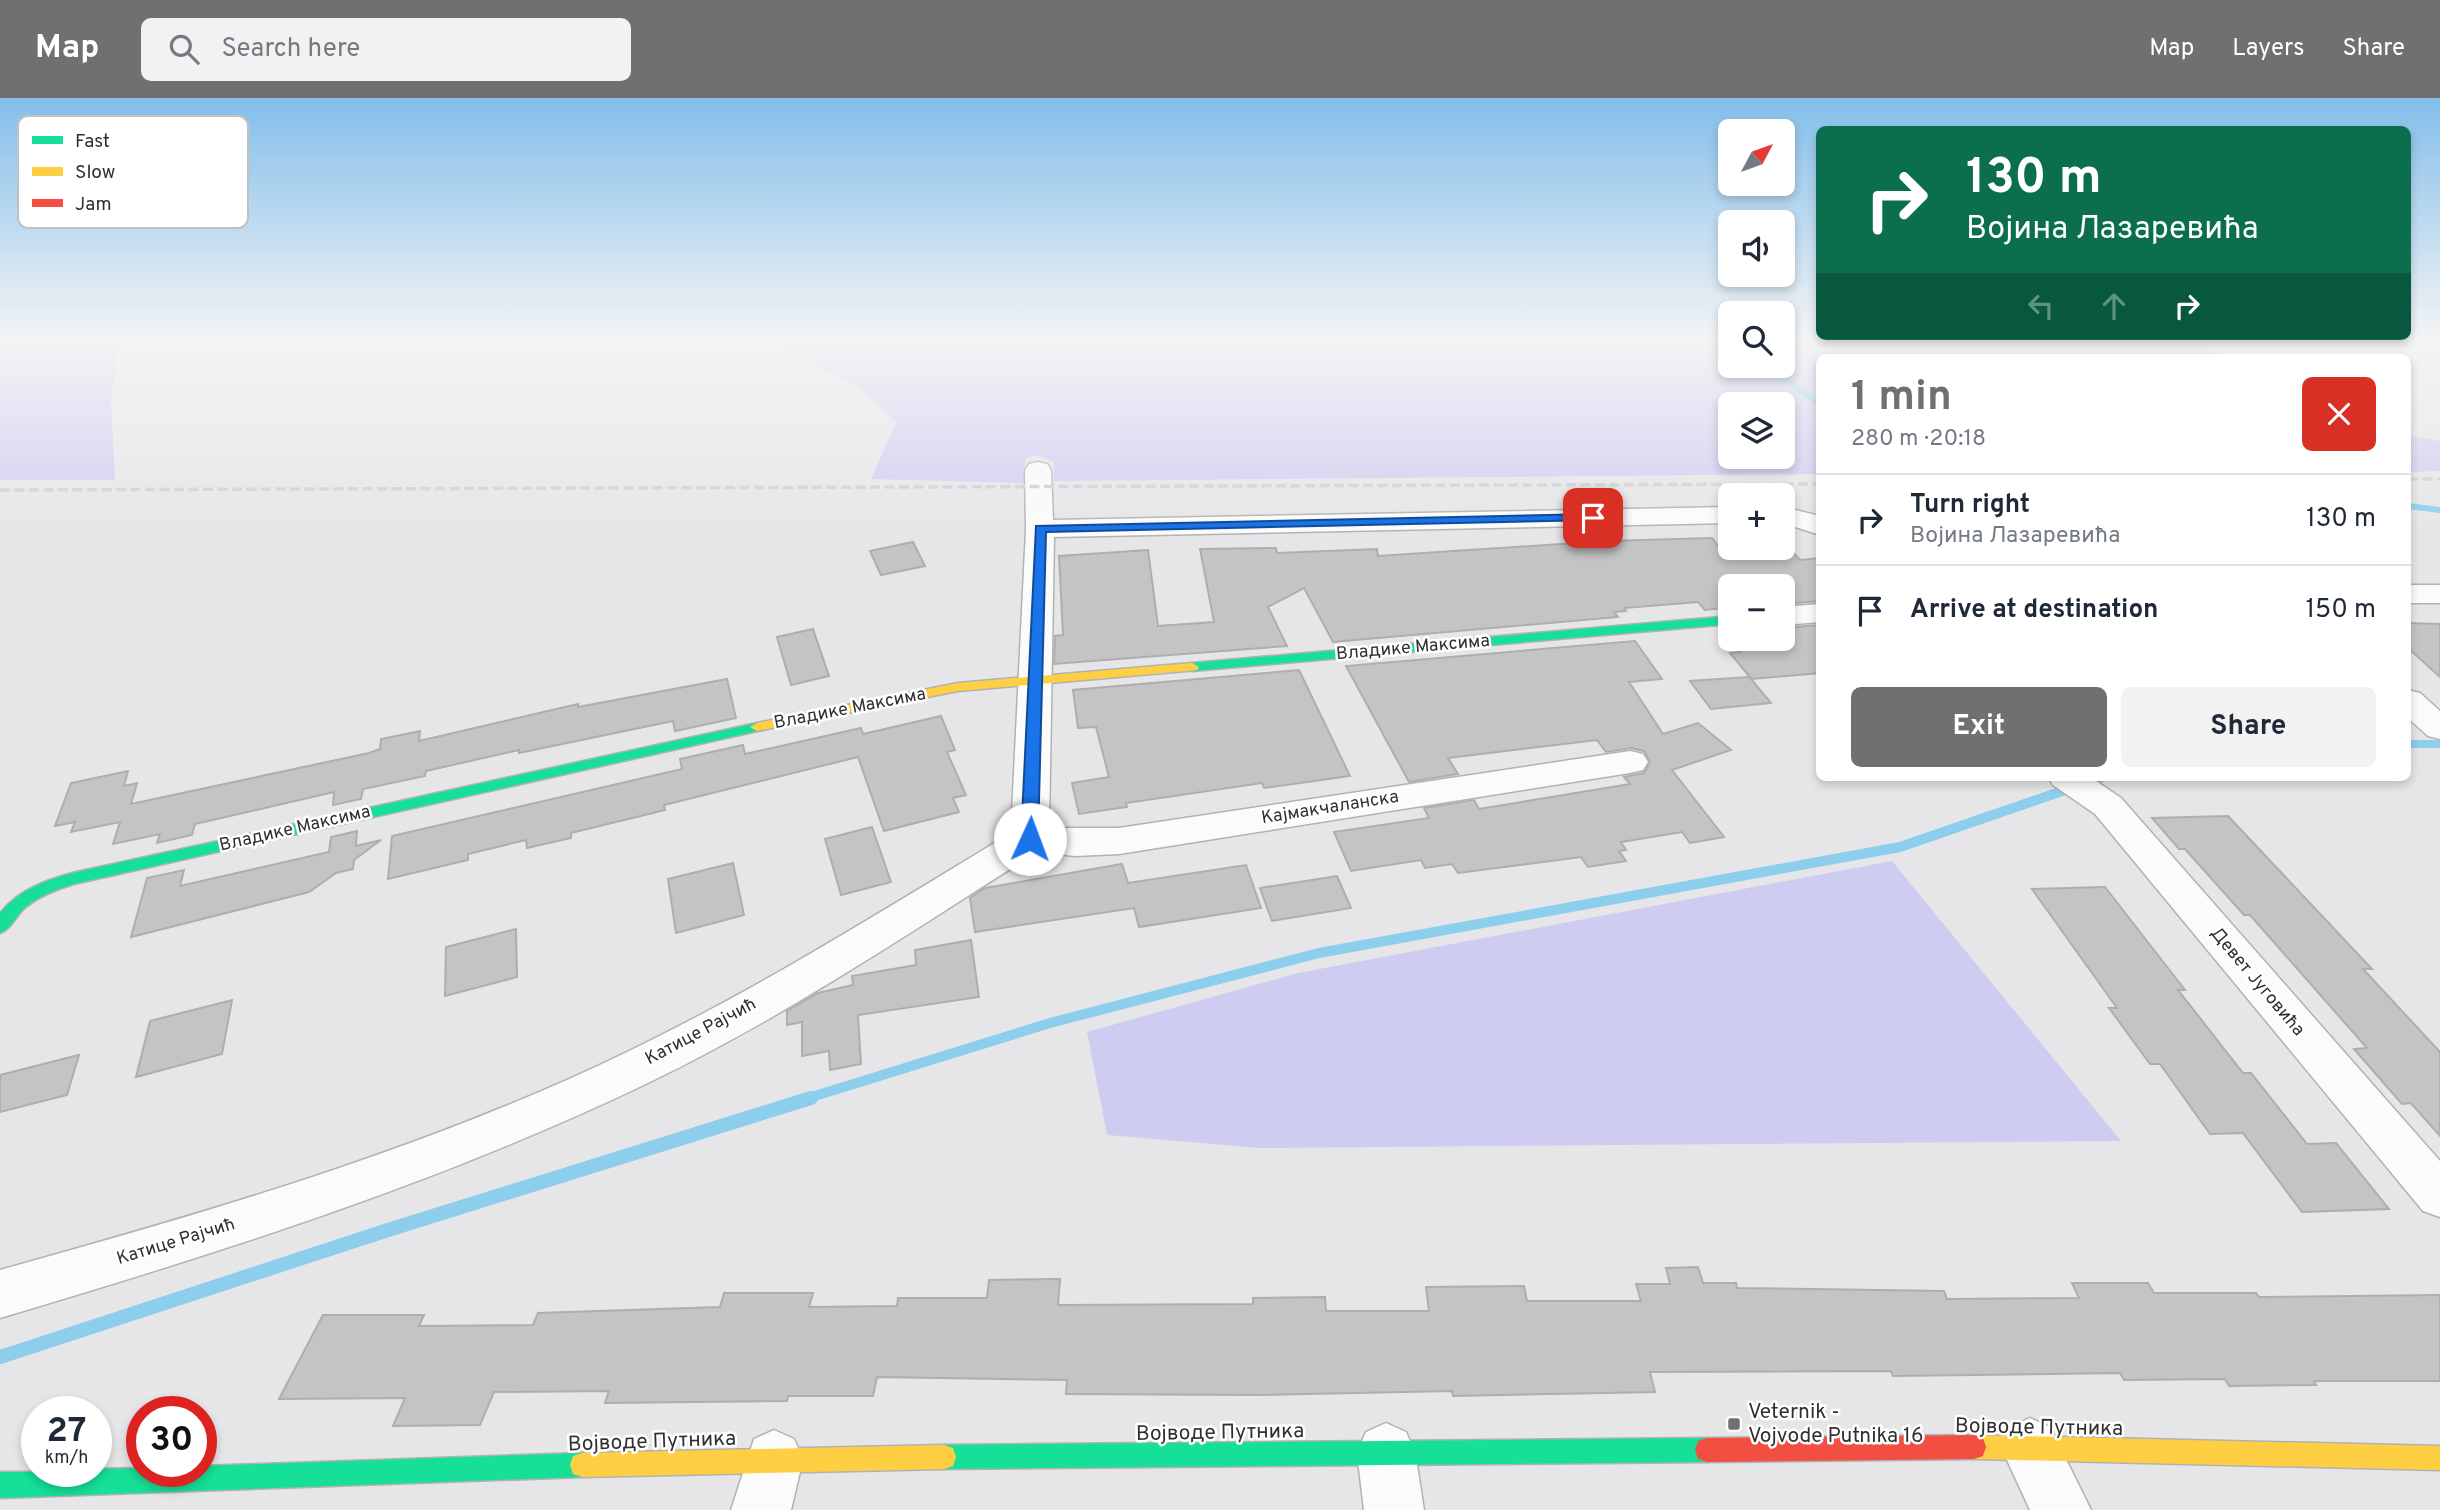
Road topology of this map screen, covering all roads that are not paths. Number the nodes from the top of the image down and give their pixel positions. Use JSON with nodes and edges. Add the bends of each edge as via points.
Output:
{"nodes":[{"id":1,"x":1038,"y":470,"type":"dead end"},
{"id":2,"x":1718,"y":515,"type":"edge"},
{"id":3,"x":1795,"y":517,"type":"edge"},
{"id":4,"x":1816,"y":525,"type":"edge"},
{"id":5,"x":1040,"y":529,"type":"junction"},
{"id":6,"x":2411,"y":594,"type":"edge"},
{"id":7,"x":2440,"y":594,"type":"edge"},
{"id":8,"x":1816,"y":613,"type":"edge"},
{"id":9,"x":1795,"y":615,"type":"edge"},
{"id":10,"x":1718,"y":621,"type":"edge"},
{"id":11,"x":1036,"y":680,"type":"junction"},
{"id":12,"x":2411,"y":703,"type":"edge"},
{"id":13,"x":2440,"y":729,"type":"edge"},
{"id":14,"x":1630,"y":762,"type":"dead end"},
{"id":15,"x":2072,"y":781,"type":"edge"},
{"id":16,"x":1030,"y":839,"type":"junction"},
{"id":17,"x":0,"y":927,"type":"edge"},
{"id":18,"x":2440,"y":1196,"type":"edge"},
{"id":19,"x":0,"y":1294,"type":"edge"},
{"id":20,"x":2030,"y":1447,"type":"junction"},
{"id":21,"x":1386,"y":1452,"type":"junction"},
{"id":22,"x":2440,"y":1458,"type":"edge"},
{"id":23,"x":0,"y":1485,"type":"edge"},
{"id":24,"x":767,"y":1485,"type":"edge"},
{"id":25,"x":210,"y":1493,"type":"edge"},
{"id":26,"x":1395,"y":1510,"type":"edge"},
{"id":27,"x":2061,"y":1510,"type":"edge"}],
"edges":[{"from":1,"to":5,"type":"street"},
{"from":2,"to":5,"type":"street"},
{"from":3,"to":4,"type":"street"},
{"from":5,"to":11,"type":"street"},
{"from":6,"to":7,"type":"street"},
{"from":8,"to":9,"type":"street"},
{"from":10,"to":11,"type":"street","name":"Владике Максима"},
{"from":11,"to":16,"type":"street"},
{"from":11,"to":17,"type":"street","name":"Владике Максима","via":[[958,687],[868,703],[100,872],[36,891],[16,904]]},
{"from":12,"to":13,"type":"street"},
{"from":14,"to":16,"type":"street","name":"Кајмакчаланска","via":[[1119,841]]},
{"from":15,"to":18,"type":"street","name":"Девет Југовића","via":[[2108,806]]},
{"from":16,"to":19,"type":"street","name":"Катице Рајчић","via":[[817,969],[581,1094],[201,1237]]},
{"from":20,"to":21,"type":"street","name":"Војводе Путника"},
{"from":20,"to":22,"type":"street","name":"Војводе Путника"},
{"from":20,"to":27,"type":"street"},
{"from":21,"to":24,"type":"street","name":"Војводе Путника"},
{"from":21,"to":26,"type":"street"},
{"from":23,"to":25,"type":"street","name":"Војводе Путника"},
{"from":24,"to":25,"type":"street","name":"Војводе Путника"}]}
